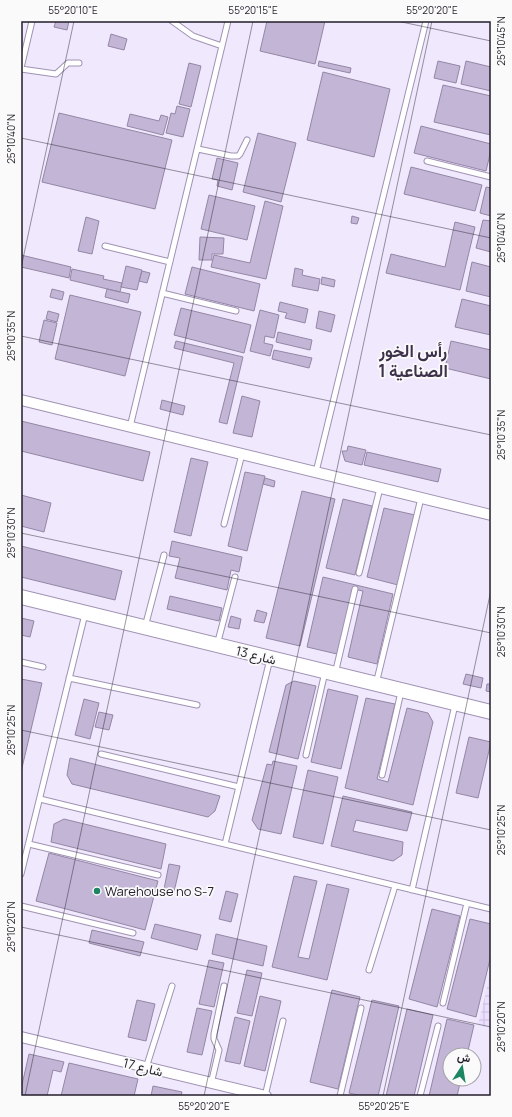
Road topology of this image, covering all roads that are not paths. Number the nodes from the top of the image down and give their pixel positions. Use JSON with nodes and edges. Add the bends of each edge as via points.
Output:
{"nodes":[{"id":1,"x":32,"y":21,"type":"edge"},
{"id":2,"x":172,"y":21,"type":"edge"},
{"id":3,"x":228,"y":21,"type":"edge"},
{"id":4,"x":426,"y":21,"type":"edge"},
{"id":5,"x":222,"y":46,"type":"junction"},
{"id":6,"x":79,"y":63,"type":"dead end"},
{"id":7,"x":21,"y":68,"type":"edge"},
{"id":8,"x":247,"y":140,"type":"dead end"},
{"id":9,"x":198,"y":149,"type":"junction"},
{"id":10,"x":427,"y":161,"type":"dead end"},
{"id":11,"x":491,"y":177,"type":"edge"},
{"id":12,"x":105,"y":246,"type":"dead end"},
{"id":13,"x":170,"y":262,"type":"junction"},
{"id":14,"x":162,"y":293,"type":"junction"},
{"id":15,"x":236,"y":311,"type":"dead end"},
{"id":16,"x":21,"y":400,"type":"edge"},
{"id":17,"x":130,"y":427,"type":"junction"},
{"id":18,"x":242,"y":454,"type":"junction"},
{"id":19,"x":316,"y":472,"type":"junction"},
{"id":20,"x":380,"y":488,"type":"junction"},
{"id":21,"x":421,"y":498,"type":"junction"},
{"id":22,"x":491,"y":515,"type":"edge"},
{"id":23,"x":224,"y":524,"type":"dead end"},
{"id":24,"x":164,"y":554,"type":"dead end"},
{"id":25,"x":360,"y":573,"type":"dead end"},
{"id":26,"x":235,"y":576,"type":"dead end"},
{"id":27,"x":355,"y":589,"type":"dead end"},
{"id":28,"x":21,"y":597,"type":"edge"},
{"id":29,"x":85,"y":613,"type":"junction"},
{"id":30,"x":145,"y":628,"type":"junction"},
{"id":31,"x":217,"y":646,"type":"junction"},
{"id":32,"x":270,"y":659,"type":"junction"},
{"id":33,"x":21,"y":662,"type":"edge"},
{"id":34,"x":43,"y":667,"type":"dead end"},
{"id":35,"x":330,"y":674,"type":"junction"},
{"id":36,"x":69,"y":678,"type":"junction"},
{"id":37,"x":375,"y":684,"type":"junction"},
{"id":38,"x":402,"y":691,"type":"junction"},
{"id":39,"x":455,"y":704,"type":"junction"},
{"id":40,"x":197,"y":706,"type":"dead end"},
{"id":41,"x":491,"y":712,"type":"edge"},
{"id":42,"x":100,"y":754,"type":"dead end"},
{"id":43,"x":306,"y":754,"type":"dead end"},
{"id":44,"x":382,"y":775,"type":"dead end"},
{"id":45,"x":239,"y":787,"type":"junction"},
{"id":46,"x":40,"y":800,"type":"junction"},
{"id":47,"x":29,"y":844,"type":"junction"},
{"id":48,"x":225,"y":844,"type":"junction"},
{"id":49,"x":21,"y":874,"type":"edge"},
{"id":50,"x":158,"y":875,"type":"dead end"},
{"id":51,"x":395,"y":886,"type":"junction"},
{"id":52,"x":412,"y":890,"type":"junction"},
{"id":53,"x":467,"y":903,"type":"junction"},
{"id":54,"x":21,"y":906,"type":"edge"},
{"id":55,"x":491,"y":909,"type":"edge"},
{"id":56,"x":134,"y":933,"type":"dead end"},
{"id":57,"x":369,"y":970,"type":"dead end"},
{"id":58,"x":172,"y":986,"type":"dead end"},
{"id":59,"x":224,"y":986,"type":"dead end"},
{"id":60,"x":444,"y":1003,"type":"dead end"},
{"id":61,"x":361,"y":1008,"type":"dead end"},
{"id":62,"x":283,"y":1021,"type":"dead end"},
{"id":63,"x":438,"y":1026,"type":"dead end"},
{"id":64,"x":21,"y":1037,"type":"edge"},
{"id":65,"x":146,"y":1068,"type":"junction"},
{"id":66,"x":211,"y":1084,"type":"junction"},
{"id":67,"x":262,"y":1096,"type":"edge"},
{"id":68,"x":340,"y":1096,"type":"edge"},
{"id":69,"x":420,"y":1096,"type":"edge"}],
"edges":[{"from":1,"to":7,"type":"lane"},
{"from":2,"to":5,"type":"lane","via":[[193,36]]},
{"from":3,"to":5,"type":"lane"},
{"from":4,"to":19,"type":"lane"},
{"from":5,"to":9,"type":"lane"},
{"from":6,"to":7,"type":"lane","via":[[68,63],[56,74]]},
{"from":8,"to":9,"type":"lane","via":[[238,156]]},
{"from":9,"to":13,"type":"lane"},
{"from":10,"to":11,"type":"lane"},
{"from":12,"to":13,"type":"lane"},
{"from":13,"to":14,"type":"lane"},
{"from":14,"to":15,"type":"lane"},
{"from":14,"to":17,"type":"lane"},
{"from":16,"to":17,"type":"street"},
{"from":17,"to":18,"type":"street"},
{"from":18,"to":19,"type":"street"},
{"from":18,"to":23,"type":"lane"},
{"from":19,"to":20,"type":"street"},
{"from":20,"to":21,"type":"street"},
{"from":20,"to":25,"type":"lane"},
{"from":21,"to":22,"type":"street"},
{"from":21,"to":37,"type":"lane"},
{"from":24,"to":30,"type":"lane"},
{"from":26,"to":31,"type":"lane"},
{"from":27,"to":35,"type":"lane"},
{"from":28,"to":29,"type":"street","name":"شارع 13"},
{"from":29,"to":30,"type":"street","name":"شارع 13"},
{"from":29,"to":36,"type":"lane"},
{"from":30,"to":31,"type":"street","name":"شارع 13"},
{"from":31,"to":32,"type":"street","name":"شارع 13"},
{"from":32,"to":35,"type":"street","name":"شارع 13"},
{"from":32,"to":45,"type":"lane"},
{"from":33,"to":34,"type":"lane"},
{"from":35,"to":37,"type":"street","name":"شارع 13"},
{"from":35,"to":43,"type":"lane"},
{"from":36,"to":40,"type":"lane"},
{"from":36,"to":46,"type":"lane"},
{"from":37,"to":38,"type":"street","name":"شارع 13"},
{"from":38,"to":39,"type":"street","name":"شارع 13"},
{"from":38,"to":44,"type":"lane"},
{"from":39,"to":41,"type":"street","name":"شارع 13"},
{"from":39,"to":52,"type":"lane"},
{"from":42,"to":45,"type":"lane"},
{"from":45,"to":48,"type":"lane"},
{"from":46,"to":47,"type":"lane"},
{"from":46,"to":48,"type":"lane"},
{"from":47,"to":49,"type":"lane"},
{"from":47,"to":50,"type":"lane"},
{"from":48,"to":51,"type":"lane"},
{"from":51,"to":52,"type":"lane"},
{"from":51,"to":57,"type":"lane"},
{"from":52,"to":53,"type":"lane"},
{"from":53,"to":55,"type":"lane"},
{"from":53,"to":60,"type":"lane"},
{"from":54,"to":56,"type":"lane"},
{"from":58,"to":65,"type":"lane"},
{"from":59,"to":66,"type":"lane","via":[[214,1034],[219,1050]]},
{"from":61,"to":68,"type":"lane"},
{"from":62,"to":67,"type":"lane"},
{"from":63,"to":69,"type":"lane"},
{"from":64,"to":65,"type":"street","name":"شارع 17"},
{"from":65,"to":66,"type":"street","name":"شارع 17"},
{"from":66,"to":67,"type":"street","name":"شارع 17"}]}
